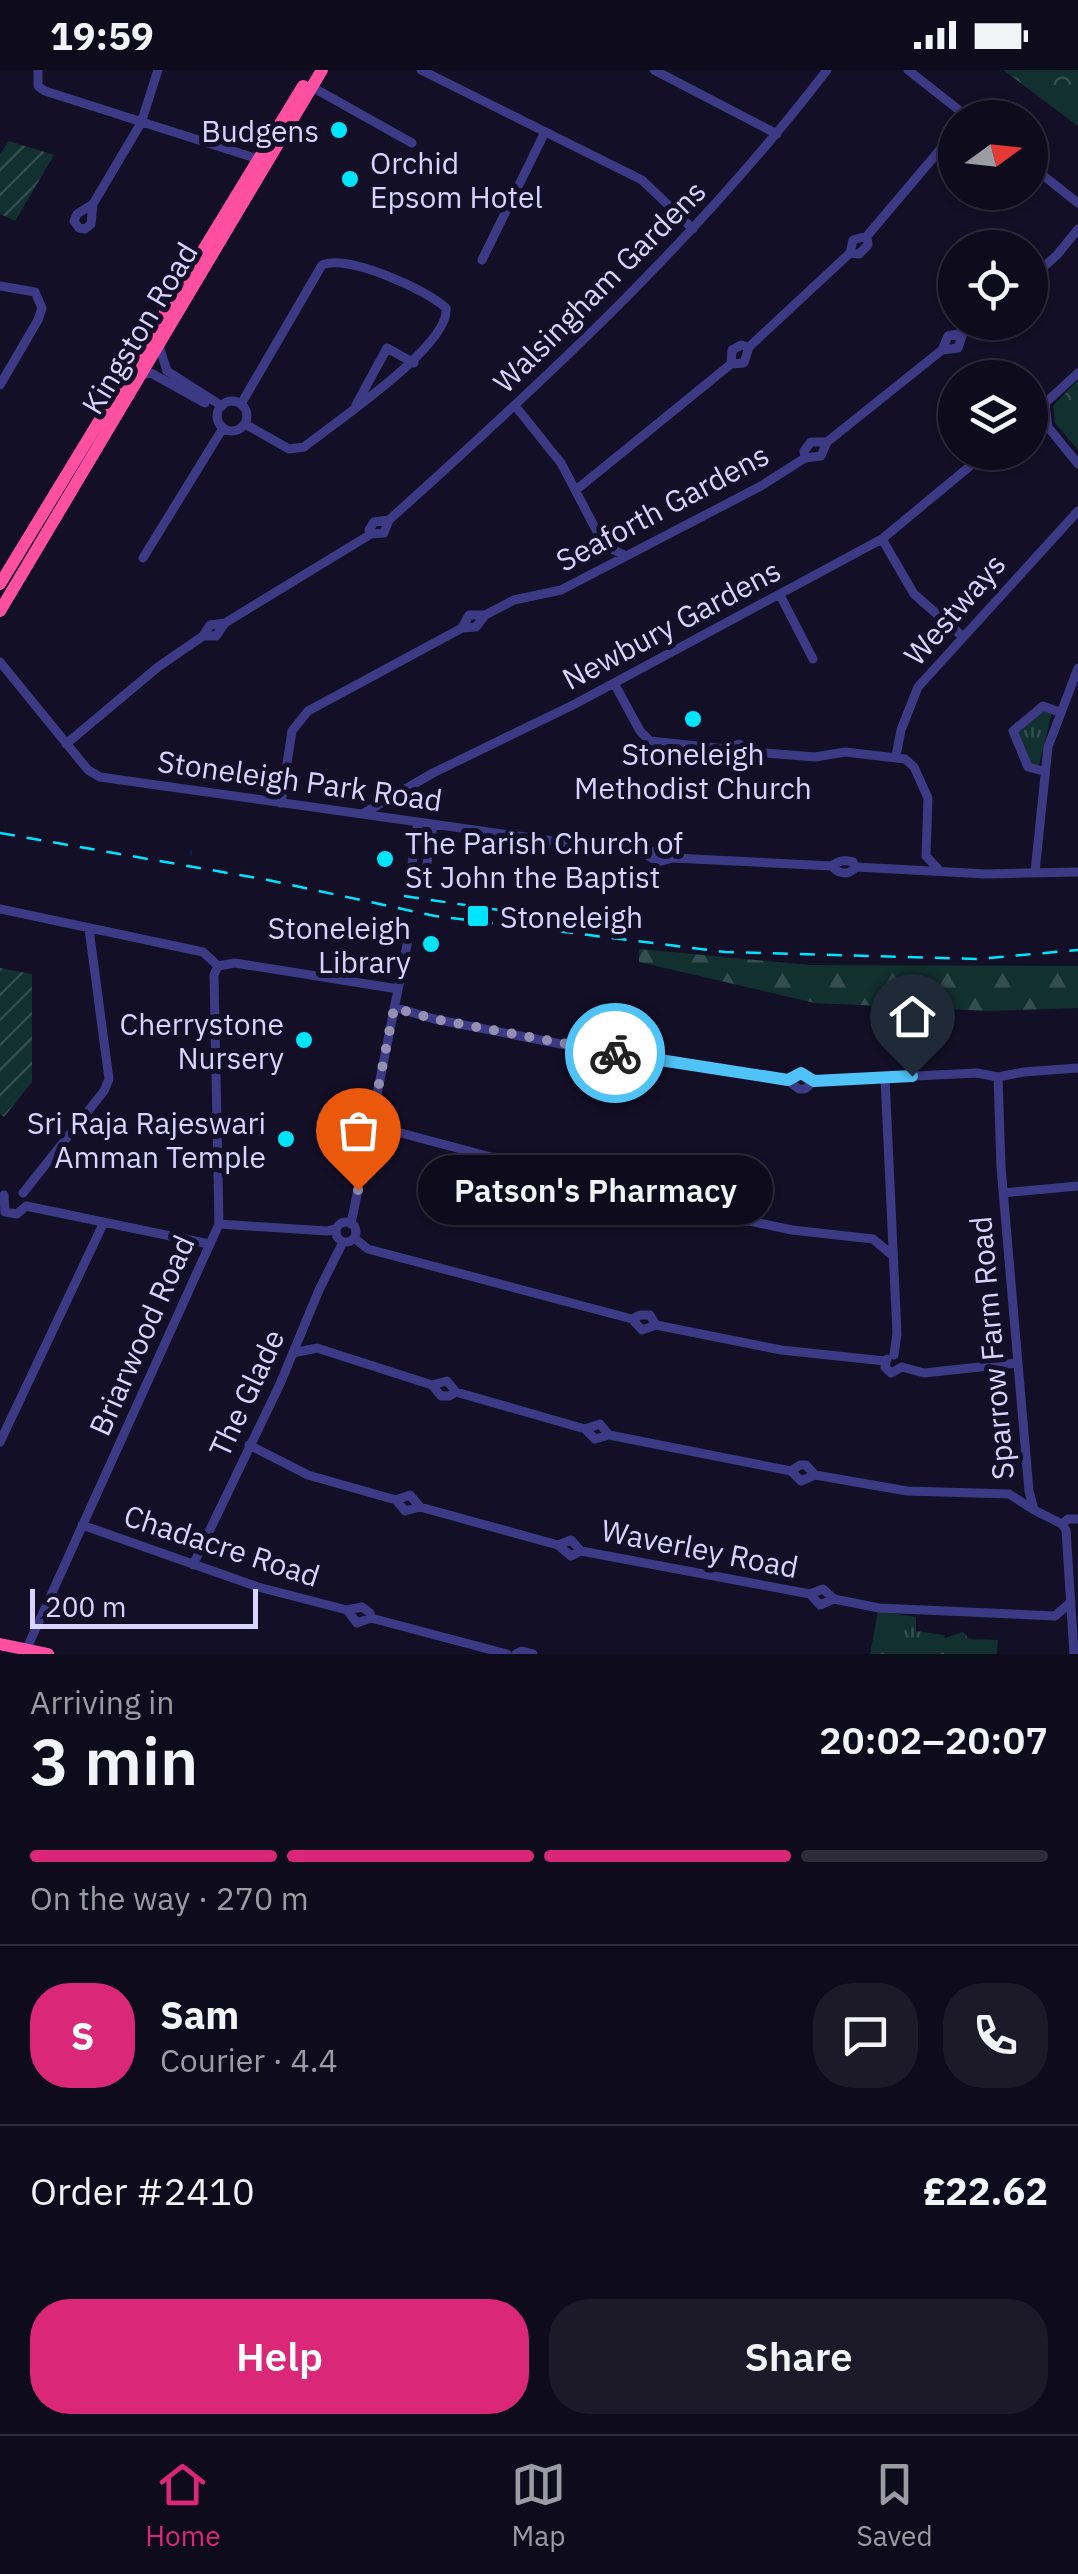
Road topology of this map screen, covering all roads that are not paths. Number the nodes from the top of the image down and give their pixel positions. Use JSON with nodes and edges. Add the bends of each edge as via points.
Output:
{"nodes":[{"id":1,"x":38,"y":70,"type":"edge"},
{"id":2,"x":158,"y":70,"type":"edge"},
{"id":3,"x":313,"y":70,"type":"edge"},
{"id":4,"x":322,"y":70,"type":"edge"},
{"id":5,"x":421,"y":70,"type":"edge"},
{"id":6,"x":654,"y":70,"type":"edge"},
{"id":7,"x":826,"y":70,"type":"edge"},
{"id":8,"x":908,"y":70,"type":"edge"},
{"id":9,"x":312,"y":87,"type":"junction"},
{"id":10,"x":946,"y":100,"type":"edge"},
{"id":11,"x":141,"y":122,"type":"junction"},
{"id":12,"x":544,"y":134,"type":"junction"},
{"id":13,"x":777,"y":134,"type":"junction"},
{"id":14,"x":412,"y":143,"type":"dead end"},
{"id":15,"x":938,"y":152,"type":"edge"},
{"id":16,"x":258,"y":158,"type":"junction"},
{"id":17,"x":1048,"y":179,"type":"edge"},
{"id":18,"x":1078,"y":203,"type":"edge"},
{"id":19,"x":93,"y":204,"type":"dead end"},
{"id":20,"x":692,"y":229,"type":"junction"},
{"id":21,"x":1078,"y":229,"type":"edge"},
{"id":22,"x":482,"y":260,"type":"dead end"},
{"id":23,"x":1048,"y":262,"type":"edge"},
{"id":24,"x":0,"y":286,"type":"edge"},
{"id":25,"x":961,"y":340,"type":"edge"},
{"id":26,"x":159,"y":343,"type":"junction"},
{"id":27,"x":414,"y":364,"type":"junction"},
{"id":28,"x":1078,"y":372,"type":"edge"},
{"id":29,"x":140,"y":374,"type":"junction"},
{"id":30,"x":0,"y":386,"type":"edge"},
{"id":31,"x":1048,"y":401,"type":"edge"},
{"id":32,"x":240,"y":404,"type":"junction"},
{"id":33,"x":355,"y":407,"type":"junction"},
{"id":34,"x":516,"y":407,"type":"junction"},
{"id":35,"x":220,"y":411,"type":"junction"},
{"id":36,"x":244,"y":424,"type":"junction"},
{"id":37,"x":1048,"y":426,"type":"edge"},
{"id":38,"x":223,"y":428,"type":"junction"},
{"id":39,"x":827,"y":442,"type":"junction"},
{"id":40,"x":805,"y":458,"type":"junction"},
{"id":41,"x":1078,"y":464,"type":"edge"},
{"id":42,"x":965,"y":470,"type":"edge"},
{"id":43,"x":576,"y":490,"type":"junction"},
{"id":44,"x":1078,"y":511,"type":"edge"},
{"id":45,"x":882,"y":539,"type":"junction"},
{"id":46,"x":604,"y":546,"type":"junction"},
{"id":47,"x":626,"y":556,"type":"junction"},
{"id":48,"x":143,"y":558,"type":"dead end"},
{"id":49,"x":5,"y":568,"type":"edge"},
{"id":50,"x":602,"y":569,"type":"junction"},
{"id":51,"x":3,"y":588,"type":"edge"},
{"id":52,"x":780,"y":595,"type":"junction"},
{"id":53,"x":0,"y":611,"type":"edge"},
{"id":54,"x":962,"y":636,"type":"junction"},
{"id":55,"x":813,"y":659,"type":"dead end"},
{"id":56,"x":0,"y":662,"type":"edge"},
{"id":57,"x":1078,"y":668,"type":"edge"},
{"id":58,"x":614,"y":683,"type":"junction"},
{"id":59,"x":1059,"y":712,"type":"junction"},
{"id":60,"x":66,"y":744,"type":"junction"},
{"id":61,"x":896,"y":756,"type":"junction"},
{"id":62,"x":1044,"y":771,"type":"junction"},
{"id":63,"x":280,"y":803,"type":"junction"},
{"id":64,"x":362,"y":814,"type":"junction"},
{"id":65,"x":418,"y":822,"type":"junction"},
{"id":66,"x":434,"y":825,"type":"junction"},
{"id":67,"x":926,"y":856,"type":"junction"},
{"id":68,"x":913,"y":870,"type":"junction"},
{"id":69,"x":940,"y":871,"type":"junction"},
{"id":70,"x":1035,"y":872,"type":"junction"},
{"id":71,"x":1078,"y":872,"type":"edge"},
{"id":72,"x":0,"y":909,"type":"edge"},
{"id":73,"x":89,"y":929,"type":"junction"},
{"id":74,"x":408,"y":940,"type":"dead end"},
{"id":75,"x":218,"y":966,"type":"junction"},
{"id":76,"x":398,"y":989,"type":"junction"},
{"id":77,"x":394,"y":1008,"type":"junction"},
{"id":78,"x":1078,"y":1068,"type":"edge"},
{"id":79,"x":884,"y":1078,"type":"junction"},
{"id":80,"x":998,"y":1078,"type":"junction"},
{"id":81,"x":370,"y":1124,"type":"junction"},
{"id":82,"x":1078,"y":1186,"type":"edge"},
{"id":83,"x":23,"y":1192,"type":"junction"},
{"id":84,"x":1003,"y":1193,"type":"junction"},
{"id":85,"x":2,"y":1194,"type":"edge"},
{"id":86,"x":26,"y":1206,"type":"junction"},
{"id":87,"x":2,"y":1215,"type":"edge"},
{"id":88,"x":104,"y":1222,"type":"junction"},
{"id":89,"x":219,"y":1224,"type":"junction"},
{"id":90,"x":351,"y":1224,"type":"junction"},
{"id":91,"x":336,"y":1228,"type":"junction"},
{"id":92,"x":892,"y":1228,"type":"junction"},
{"id":93,"x":354,"y":1238,"type":"junction"},
{"id":94,"x":873,"y":1239,"type":"junction"},
{"id":95,"x":343,"y":1242,"type":"junction"},
{"id":96,"x":209,"y":1244,"type":"junction"},
{"id":97,"x":894,"y":1256,"type":"junction"},
{"id":98,"x":305,"y":1328,"type":"junction"},
{"id":99,"x":317,"y":1348,"type":"junction"},
{"id":100,"x":293,"y":1353,"type":"junction"},
{"id":101,"x":890,"y":1358,"type":"junction"},
{"id":102,"x":1018,"y":1363,"type":"junction"},
{"id":103,"x":0,"y":1442,"type":"edge"},
{"id":104,"x":249,"y":1445,"type":"junction"},
{"id":105,"x":1028,"y":1479,"type":"junction"},
{"id":106,"x":1009,"y":1494,"type":"junction"},
{"id":107,"x":1034,"y":1510,"type":"junction"},
{"id":108,"x":1078,"y":1520,"type":"edge"},
{"id":109,"x":82,"y":1524,"type":"junction"},
{"id":110,"x":1062,"y":1524,"type":"junction"},
{"id":111,"x":193,"y":1566,"type":"junction"},
{"id":112,"x":1071,"y":1602,"type":"junction"},
{"id":113,"x":1054,"y":1616,"type":"junction"},
{"id":114,"x":1075,"y":1628,"type":"edge"},
{"id":115,"x":0,"y":1644,"type":"edge"},
{"id":116,"x":26,"y":1648,"type":"junction"},
{"id":117,"x":48,"y":1654,"type":"edge"},
{"id":118,"x":506,"y":1654,"type":"edge"},
{"id":119,"x":516,"y":1654,"type":"edge"},
{"id":120,"x":534,"y":1654,"type":"edge"},
{"id":121,"x":1074,"y":1654,"type":"edge"}],
"edges":[{"from":1,"to":11,"type":"street","via":[[44,91]]},
{"from":2,"to":11,"type":"street"},
{"from":3,"to":16,"type":"highway","name":"Kingston Road"},
{"from":4,"to":9,"type":"highway","name":"Kingston Road"},
{"from":5,"to":12,"type":"street"},
{"from":6,"to":13,"type":"street"},
{"from":7,"to":13,"type":"street","name":"Walsingham Gardens"},
{"from":8,"to":10,"type":"street"},
{"from":9,"to":14,"type":"street"},
{"from":9,"to":26,"type":"highway","name":"Kingston Road"},
{"from":11,"to":16,"type":"street"},
{"from":11,"to":19,"type":"street"},
{"from":12,"to":20,"type":"street","via":[[649,185]]},
{"from":12,"to":22,"type":"street"},
{"from":13,"to":20,"type":"street","name":"Walsingham Gardens"},
{"from":15,"to":43,"type":"street","via":[[859,254],[850,253],[749,347],[732,350],[730,364]]},
{"from":16,"to":49,"type":"highway","name":"Kingston Road"},
{"from":17,"to":18,"type":"street"},
{"from":20,"to":34,"type":"street","name":"Walsingham Gardens"},
{"from":21,"to":23,"type":"street"},
{"from":24,"to":30,"type":"street","via":[[34,292],[42,308]]},
{"from":25,"to":39,"type":"street","name":"Seaforth Gardens"},
{"from":26,"to":29,"type":"highway","name":"Kingston Road"},
{"from":26,"to":35,"type":"street","via":[[167,371]]},
{"from":27,"to":32,"type":"street","via":[[447,317],[446,308],[411,286],[328,262]]},
{"from":27,"to":33,"type":"street"},
{"from":27,"to":33,"type":"street","via":[[387,348]]},
{"from":28,"to":31,"type":"street"},
{"from":29,"to":35,"type":"street","via":[[151,373]]},
{"from":29,"to":51,"type":"highway","name":"Kingston Road"},
{"from":32,"to":35,"type":"street","via":[[229,402]]},
{"from":32,"to":36,"type":"street"},
{"from":33,"to":36,"type":"street","via":[[296,451]]},
{"from":34,"to":43,"type":"street"},
{"from":34,"to":60,"type":"street","name":"Walsingham Gardens","via":[[390,520],[384,533],[370,534],[225,623],[216,636],[203,636]]},
{"from":35,"to":38,"type":"street"},
{"from":36,"to":38,"type":"street"},
{"from":37,"to":41,"type":"street"},
{"from":38,"to":48,"type":"street"},
{"from":39,"to":40,"type":"street","name":"Seaforth Gardens","via":[[821,456]]},
{"from":39,"to":40,"type":"street","name":"Seaforth Gardens","via":[[810,442]]},
{"from":40,"to":47,"type":"street","name":"Seaforth Gardens"},
{"from":42,"to":45,"type":"street","name":"Newbury Gardens"},
{"from":43,"to":46,"type":"street"},
{"from":44,"to":54,"type":"street","name":"Westways"},
{"from":45,"to":52,"type":"street","name":"Newbury Gardens"},
{"from":45,"to":54,"type":"street","via":[[914,594]]},
{"from":46,"to":47,"type":"street"},
{"from":46,"to":50,"type":"street"},
{"from":47,"to":50,"type":"street","name":"Seaforth Gardens"},
{"from":49,"to":51,"type":"highway","name":"Kingston Road"},
{"from":50,"to":63,"type":"street","name":"Seaforth Gardens","via":[[561,590],[514,600],[476,627],[462,628],[308,711],[292,731]]},
{"from":51,"to":53,"type":"highway","name":"Kingston Road"},
{"from":52,"to":55,"type":"street"},
{"from":52,"to":58,"type":"street","name":"Newbury Gardens"},
{"from":54,"to":61,"type":"street","name":"Westways","via":[[918,687]]},
{"from":56,"to":60,"type":"street","name":"Stoneleigh Park Road"},
{"from":57,"to":59,"type":"street"},
{"from":58,"to":61,"type":"street","via":[[650,741],[726,749],[738,757]]},
{"from":58,"to":64,"type":"street","name":"Newbury Gardens"},
{"from":59,"to":62,"type":"street"},
{"from":59,"to":62,"type":"street","via":[[1039,708],[1013,731],[1028,767]]},
{"from":60,"to":63,"type":"street","name":"Stoneleigh Park Road","via":[[94,776]]},
{"from":61,"to":67,"type":"street","via":[[914,767],[928,798]]},
{"from":62,"to":70,"type":"street"},
{"from":63,"to":64,"type":"street","name":"Stoneleigh Park Road"},
{"from":64,"to":65,"type":"street","name":"Stoneleigh Park Road"},
{"from":65,"to":66,"type":"street","name":"Stoneleigh Park Road"},
{"from":65,"to":66,"type":"street","via":[[411,872],[416,879],[425,876]]},
{"from":66,"to":68,"type":"street","name":"Stoneleigh Park Road","via":[[645,854],[658,862],[832,866],[844,873]]},
{"from":67,"to":68,"type":"street"},
{"from":67,"to":69,"type":"street"},
{"from":68,"to":69,"type":"street","name":"Stoneleigh Park Road"},
{"from":69,"to":70,"type":"street","name":"Stoneleigh Park Road"},
{"from":70,"to":71,"type":"street","name":"Stoneleigh Park Road"},
{"from":72,"to":73,"type":"street"},
{"from":73,"to":75,"type":"street","via":[[203,952]]},
{"from":73,"to":83,"type":"street","via":[[110,1079]]},
{"from":74,"to":76,"type":"street"},
{"from":75,"to":76,"type":"street","via":[[235,963]]},
{"from":75,"to":89,"type":"street","name":"Briarwood Road"},
{"from":76,"to":77,"type":"street"},
{"from":77,"to":79,"type":"street","via":[[581,1048],[788,1080],[799,1089],[814,1081]]},
{"from":77,"to":81,"type":"street"},
{"from":78,"to":80,"type":"street"},
{"from":79,"to":80,"type":"street"},
{"from":79,"to":92,"type":"street"},
{"from":80,"to":84,"type":"street","name":"Sparrow Farm Road"},
{"from":81,"to":90,"type":"street"},
{"from":81,"to":94,"type":"street","via":[[663,1203],[673,1213],[687,1208]]},
{"from":82,"to":84,"type":"street"},
{"from":83,"to":85,"type":"street"},
{"from":83,"to":86,"type":"street"},
{"from":84,"to":102,"type":"street","name":"Sparrow Farm Road"},
{"from":85,"to":87,"type":"street"},
{"from":86,"to":87,"type":"street"},
{"from":86,"to":88,"type":"street"},
{"from":88,"to":96,"type":"street"},
{"from":88,"to":103,"type":"street"},
{"from":89,"to":91,"type":"street"},
{"from":89,"to":96,"type":"street","name":"Briarwood Road"},
{"from":90,"to":91,"type":"street"},
{"from":90,"to":93,"type":"street"},
{"from":91,"to":95,"type":"street"},
{"from":92,"to":94,"type":"street"},
{"from":92,"to":97,"type":"street"},
{"from":93,"to":95,"type":"street"},
{"from":93,"to":101,"type":"street","via":[[368,1249],[632,1319],[642,1330],[656,1325],[782,1350]]},
{"from":94,"to":97,"type":"street"},
{"from":95,"to":98,"type":"street","name":"The Glade"},
{"from":96,"to":109,"type":"street","name":"Briarwood Road"},
{"from":97,"to":101,"type":"street","via":[[897,1334]]},
{"from":98,"to":99,"type":"street"},
{"from":98,"to":100,"type":"street","name":"The Glade"},
{"from":99,"to":100,"type":"street"},
{"from":99,"to":106,"type":"street","via":[[432,1385],[441,1396],[456,1392],[584,1428],[595,1440],[608,1436],[791,1471],[801,1481],[816,1475],[907,1491]]},
{"from":100,"to":104,"type":"street","name":"The Glade"},
{"from":101,"to":102,"type":"street","via":[[885,1367],[892,1373],[902,1367],[924,1373]]},
{"from":102,"to":105,"type":"street","name":"Sparrow Farm Road"},
{"from":104,"to":111,"type":"street","name":"The Glade"},
{"from":104,"to":113,"type":"street","name":"Waverley Road","via":[[308,1475],[396,1500],[406,1511],[420,1507],[558,1545],[567,1556],[581,1551],[810,1594],[820,1605],[834,1599],[896,1610]]},
{"from":105,"to":106,"type":"street"},
{"from":105,"to":107,"type":"street","name":"Sparrow Farm Road"},
{"from":106,"to":107,"type":"street"},
{"from":107,"to":110,"type":"street","name":"Sparrow Farm Road"},
{"from":108,"to":110,"type":"street"},
{"from":109,"to":111,"type":"street","name":"Chadacre Road"},
{"from":109,"to":116,"type":"street","name":"Briarwood Road"},
{"from":110,"to":112,"type":"street"},
{"from":111,"to":118,"type":"street","name":"Chadacre Road","via":[[348,1610],[358,1623],[371,1618]]},
{"from":112,"to":113,"type":"street"},
{"from":112,"to":114,"type":"street"},
{"from":113,"to":114,"type":"street"},
{"from":114,"to":121,"type":"street"},
{"from":115,"to":116,"type":"highway"},
{"from":116,"to":117,"type":"highway"},
{"from":119,"to":120,"type":"street"}]}
